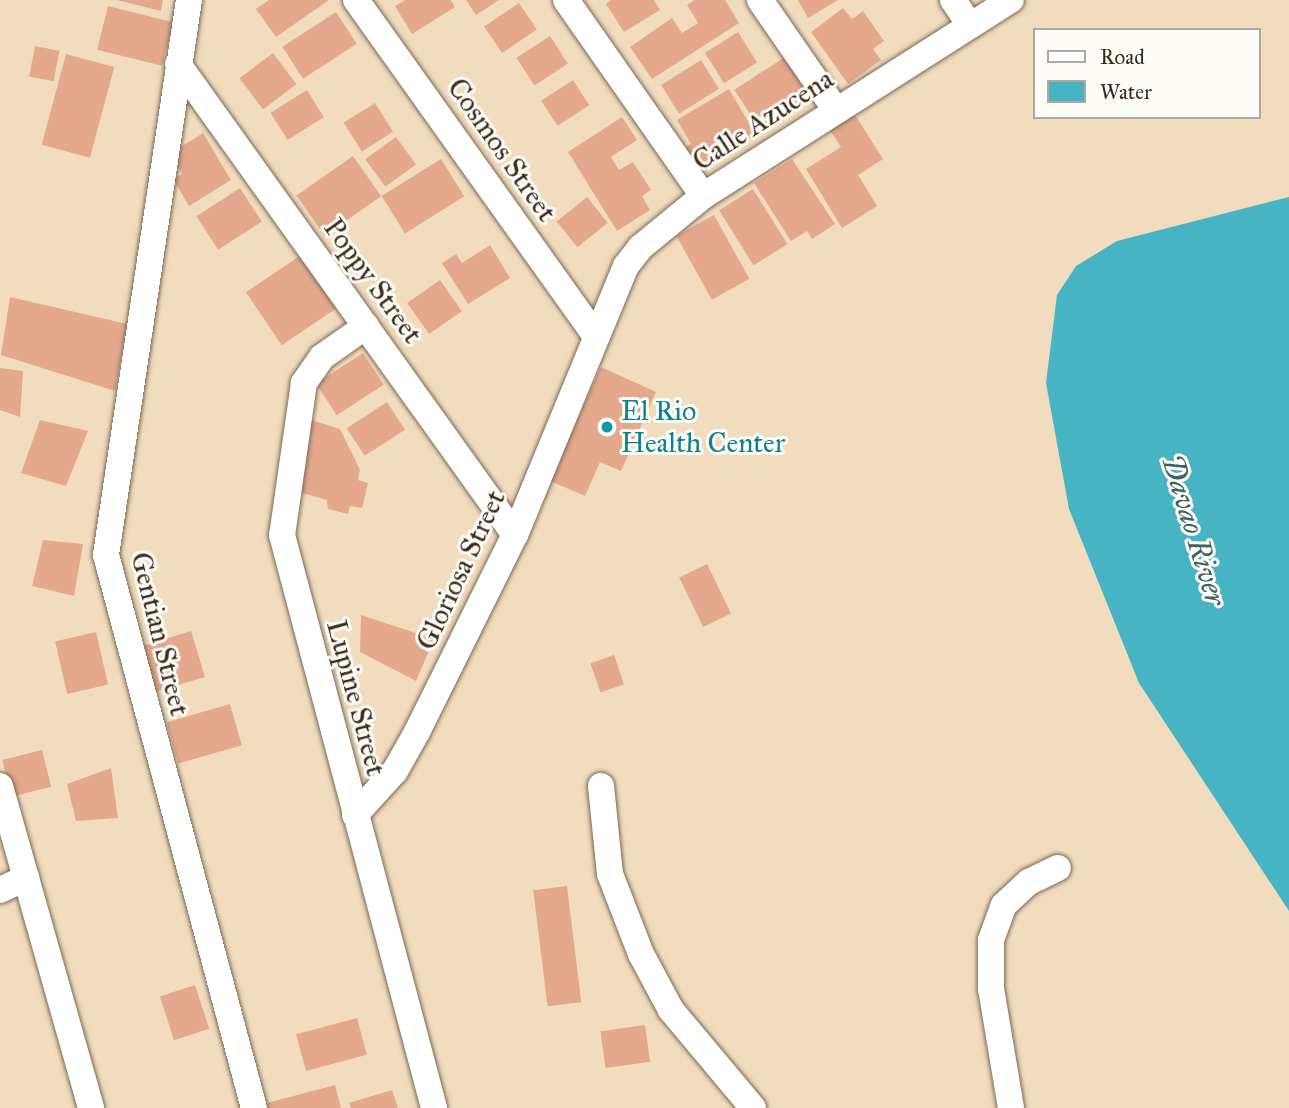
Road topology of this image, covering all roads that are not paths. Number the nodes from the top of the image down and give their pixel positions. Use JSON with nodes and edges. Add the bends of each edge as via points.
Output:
{"nodes":[{"id":1,"x":189,"y":0,"type":"edge"},
{"id":2,"x":356,"y":0,"type":"edge"},
{"id":3,"x":566,"y":0,"type":"edge"},
{"id":4,"x":760,"y":0,"type":"edge"},
{"id":5,"x":953,"y":0,"type":"edge"},
{"id":6,"x":1011,"y":0,"type":"edge"},
{"id":7,"x":970,"y":25,"type":"junction"},
{"id":8,"x":178,"y":64,"type":"junction"},
{"id":9,"x":836,"y":110,"type":"junction"},
{"id":10,"x":703,"y":196,"type":"junction"},
{"id":11,"x":366,"y":326,"type":"junction"},
{"id":12,"x":596,"y":337,"type":"junction"},
{"id":13,"x":515,"y":535,"type":"junction"},
{"id":14,"x":0,"y":786,"type":"edge"},
{"id":15,"x":601,"y":786,"type":"dead end"},
{"id":16,"x":355,"y":815,"type":"junction"},
{"id":17,"x":1058,"y":868,"type":"dead end"},
{"id":18,"x":26,"y":878,"type":"junction"},
{"id":19,"x":0,"y":890,"type":"edge"},
{"id":20,"x":91,"y":1108,"type":"edge"},
{"id":21,"x":254,"y":1108,"type":"edge"},
{"id":22,"x":434,"y":1108,"type":"edge"},
{"id":23,"x":753,"y":1108,"type":"edge"},
{"id":24,"x":1011,"y":1108,"type":"edge"}],
"edges":[{"from":1,"to":8,"type":"street","name":"Gentian Street"},
{"from":2,"to":12,"type":"street","name":"Cosmos Street"},
{"from":3,"to":10,"type":"street"},
{"from":4,"to":9,"type":"street"},
{"from":5,"to":7,"type":"street"},
{"from":6,"to":7,"type":"street","name":"Calle Azucena"},
{"from":7,"to":9,"type":"street","name":"Calle Azucena"},
{"from":8,"to":11,"type":"street","name":"Poppy Street"},
{"from":8,"to":21,"type":"street","name":"Gentian Street","via":[[106,555]]},
{"from":9,"to":10,"type":"street","name":"Calle Azucena"},
{"from":10,"to":12,"type":"street","name":"Calle Azucena","via":[[633,257]]},
{"from":11,"to":13,"type":"street","name":"Poppy Street"},
{"from":11,"to":16,"type":"street","name":"Lupine Street","via":[[311,367],[282,513],[286,561]]},
{"from":12,"to":13,"type":"street","name":"Gloriosa Street"},
{"from":13,"to":16,"type":"street","name":"Gloriosa Street","via":[[395,771]]},
{"from":14,"to":18,"type":"street"},
{"from":15,"to":23,"type":"street","via":[[610,874],[641,954],[671,1010]]},
{"from":16,"to":22,"type":"street","name":"Lupine Street"},
{"from":17,"to":24,"type":"street","via":[[1029,882],[1004,905],[991,940],[990,989]]},
{"from":18,"to":19,"type":"street"},
{"from":18,"to":20,"type":"street"}]}
